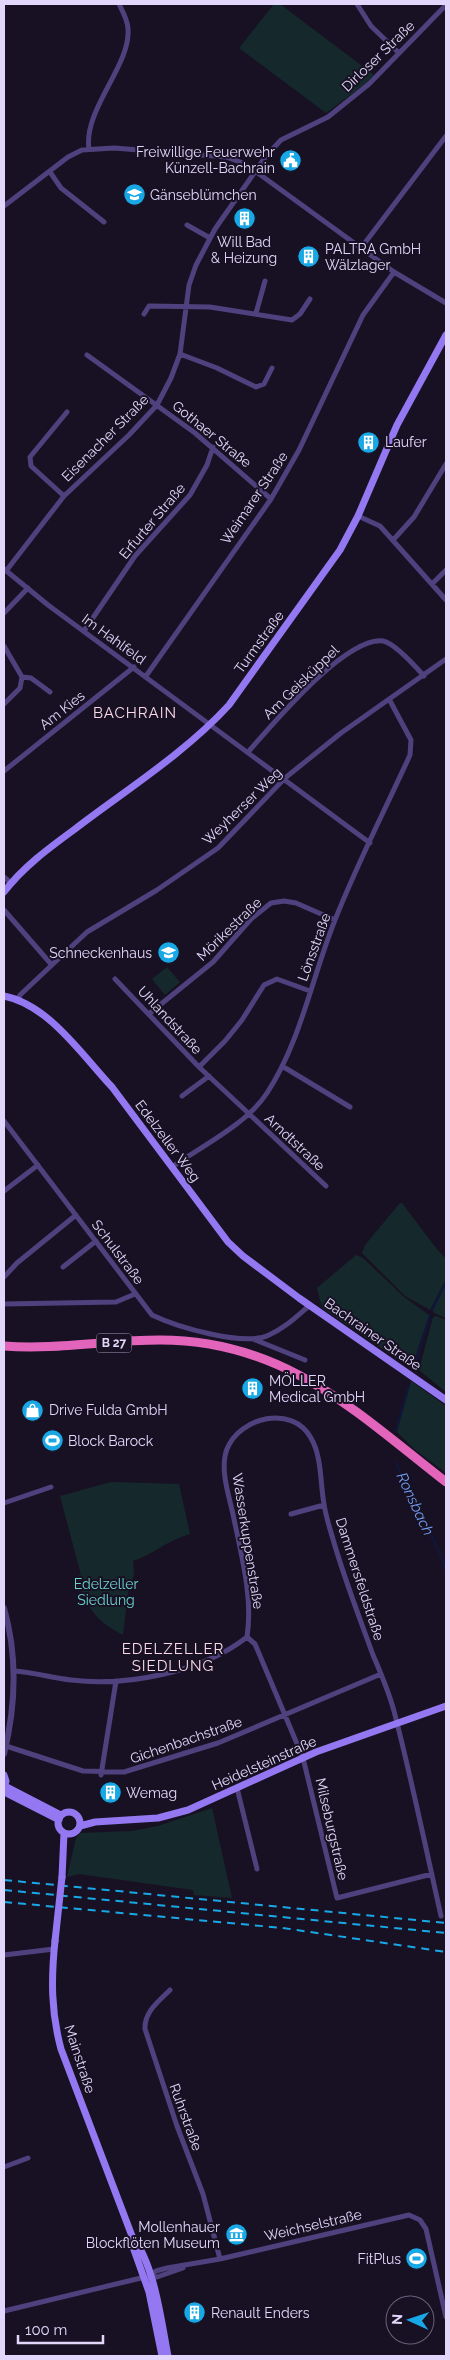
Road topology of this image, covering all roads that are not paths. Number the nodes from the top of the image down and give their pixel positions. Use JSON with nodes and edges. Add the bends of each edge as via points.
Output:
{"nodes":[{"id":1,"x":119,"y":4,"type":"edge"},
{"id":2,"x":357,"y":4,"type":"edge"},
{"id":3,"x":446,"y":5,"type":"edge"},
{"id":4,"x":399,"y":53,"type":"junction"},
{"id":5,"x":446,"y":136,"type":"edge"},
{"id":6,"x":89,"y":149,"type":"junction"},
{"id":7,"x":254,"y":171,"type":"junction"},
{"id":8,"x":50,"y":172,"type":"junction"},
{"id":9,"x":4,"y":206,"type":"edge"},
{"id":10,"x":104,"y":222,"type":"dead end"},
{"id":11,"x":188,"y":225,"type":"dead end"},
{"id":12,"x":210,"y":238,"type":"junction"},
{"id":13,"x":361,"y":248,"type":"junction"},
{"id":14,"x":394,"y":272,"type":"junction"},
{"id":15,"x":265,"y":281,"type":"dead end"},
{"id":16,"x":310,"y":299,"type":"dead end"},
{"id":17,"x":446,"y":303,"type":"edge"},
{"id":18,"x":188,"y":306,"type":"junction"},
{"id":19,"x":256,"y":313,"type":"junction"},
{"id":20,"x":144,"y":314,"type":"dead end"},
{"id":21,"x":446,"y":335,"type":"edge"},
{"id":22,"x":180,"y":354,"type":"junction"},
{"id":23,"x":87,"y":355,"type":"dead end"},
{"id":24,"x":272,"y":368,"type":"dead end"},
{"id":25,"x":156,"y":405,"type":"junction"},
{"id":26,"x":67,"y":412,"type":"dead end"},
{"id":27,"x":213,"y":447,"type":"junction"},
{"id":28,"x":446,"y":464,"type":"edge"},
{"id":29,"x":64,"y":496,"type":"junction"},
{"id":30,"x":271,"y":499,"type":"junction"},
{"id":31,"x":358,"y":516,"type":"junction"},
{"id":32,"x":394,"y":539,"type":"junction"},
{"id":33,"x":5,"y":570,"type":"edge"},
{"id":34,"x":446,"y":570,"type":"edge"},
{"id":35,"x":432,"y":584,"type":"junction"},
{"id":36,"x":28,"y":588,"type":"junction"},
{"id":37,"x":446,"y":600,"type":"edge"},
{"id":38,"x":4,"y":613,"type":"edge"},
{"id":39,"x":84,"y":631,"type":"junction"},
{"id":40,"x":4,"y":646,"type":"edge"},
{"id":41,"x":446,"y":659,"type":"edge"},
{"id":42,"x":134,"y":667,"type":"junction"},
{"id":43,"x":146,"y":676,"type":"junction"},
{"id":44,"x":424,"y":676,"type":"junction"},
{"id":45,"x":22,"y":677,"type":"junction"},
{"id":46,"x":50,"y":692,"type":"dead end"},
{"id":47,"x":389,"y":699,"type":"junction"},
{"id":48,"x":4,"y":704,"type":"edge"},
{"id":49,"x":210,"y":724,"type":"junction"},
{"id":50,"x":249,"y":751,"type":"junction"},
{"id":51,"x":4,"y":771,"type":"edge"},
{"id":52,"x":285,"y":778,"type":"junction"},
{"id":53,"x":370,"y":842,"type":"junction"},
{"id":54,"x":4,"y":876,"type":"edge"},
{"id":55,"x":11,"y":883,"type":"junction"},
{"id":56,"x":4,"y":892,"type":"edge"},
{"id":57,"x":4,"y":910,"type":"edge"},
{"id":58,"x":335,"y":920,"type":"junction"},
{"id":59,"x":51,"y":964,"type":"junction"},
{"id":60,"x":116,"y":979,"type":"dead end"},
{"id":61,"x":310,"y":991,"type":"junction"},
{"id":62,"x":4,"y":996,"type":"edge"},
{"id":63,"x":18,"y":1000,"type":"junction"},
{"id":64,"x":150,"y":1013,"type":"junction"},
{"id":65,"x":282,"y":1066,"type":"junction"},
{"id":66,"x":199,"y":1067,"type":"junction"},
{"id":67,"x":209,"y":1076,"type":"junction"},
{"id":68,"x":182,"y":1096,"type":"dead end"},
{"id":69,"x":350,"y":1108,"type":"dead end"},
{"id":70,"x":249,"y":1114,"type":"junction"},
{"id":71,"x":4,"y":1121,"type":"edge"},
{"id":72,"x":38,"y":1165,"type":"junction"},
{"id":73,"x":172,"y":1167,"type":"junction"},
{"id":74,"x":326,"y":1186,"type":"dead end"},
{"id":75,"x":4,"y":1191,"type":"edge"},
{"id":76,"x":76,"y":1215,"type":"junction"},
{"id":77,"x":96,"y":1242,"type":"junction"},
{"id":78,"x":63,"y":1267,"type":"dead end"},
{"id":79,"x":4,"y":1277,"type":"edge"},
{"id":80,"x":136,"y":1294,"type":"junction"},
{"id":81,"x":4,"y":1304,"type":"edge"},
{"id":82,"x":310,"y":1305,"type":"junction"},
{"id":83,"x":252,"y":1338,"type":"junction"},
{"id":84,"x":4,"y":1346,"type":"edge"},
{"id":85,"x":304,"y":1360,"type":"dead end"},
{"id":86,"x":446,"y":1400,"type":"edge"},
{"id":87,"x":311,"y":1439,"type":"joint"},
{"id":88,"x":446,"y":1482,"type":"edge"},
{"id":89,"x":51,"y":1487,"type":"dead end"},
{"id":90,"x":4,"y":1503,"type":"edge"},
{"id":91,"x":324,"y":1505,"type":"junction"},
{"id":92,"x":291,"y":1514,"type":"dead end"},
{"id":93,"x":4,"y":1608,"type":"edge"},
{"id":94,"x":247,"y":1637,"type":"junction"},
{"id":95,"x":14,"y":1671,"type":"junction"},
{"id":96,"x":381,"y":1674,"type":"junction"},
{"id":97,"x":116,"y":1681,"type":"junction"},
{"id":98,"x":443,"y":1707,"type":"edge"},
{"id":99,"x":285,"y":1714,"type":"junction"},
{"id":100,"x":397,"y":1725,"type":"junction"},
{"id":101,"x":6,"y":1746,"type":"junction"},
{"id":102,"x":4,"y":1754,"type":"edge"},
{"id":103,"x":303,"y":1758,"type":"junction"},
{"id":104,"x":101,"y":1774,"type":"junction"},
{"id":105,"x":4,"y":1775,"type":"edge"},
{"id":106,"x":237,"y":1788,"type":"junction"},
{"id":107,"x":4,"y":1789,"type":"edge"},
{"id":108,"x":60,"y":1818,"type":"junction"},
{"id":109,"x":80,"y":1822,"type":"junction"},
{"id":110,"x":67,"y":1833,"type":"junction"},
{"id":111,"x":256,"y":1869,"type":"dead end"},
{"id":112,"x":432,"y":1874,"type":"junction"},
{"id":113,"x":441,"y":1916,"type":"dead end"},
{"id":114,"x":54,"y":1945,"type":"junction"},
{"id":115,"x":4,"y":1955,"type":"edge"},
{"id":116,"x":170,"y":1990,"type":"dead end"},
{"id":117,"x":28,"y":2158,"type":"dead end"},
{"id":118,"x":4,"y":2167,"type":"edge"},
{"id":119,"x":220,"y":2259,"type":"junction"},
{"id":120,"x":147,"y":2277,"type":"junction"},
{"id":121,"x":4,"y":2311,"type":"edge"},
{"id":122,"x":446,"y":2316,"type":"edge"},
{"id":123,"x":162,"y":2356,"type":"edge"},
{"id":124,"x":168,"y":2356,"type":"edge"}],
"edges":[{"from":1,"to":6,"type":"street","via":[[128,24],[128,41],[89,129]]},
{"from":2,"to":4,"type":"street","via":[[371,26]]},
{"from":3,"to":4,"type":"street","name":"Dirloser Straße"},
{"from":4,"to":7,"type":"street","name":"Dirloser Straße","via":[[370,84],[335,112],[281,140]]},
{"from":5,"to":13,"type":"street"},
{"from":6,"to":7,"type":"street","via":[[226,157]]},
{"from":6,"to":8,"type":"street","via":[[74,154]]},
{"from":7,"to":12,"type":"street","name":"Eisenacher Straße"},
{"from":7,"to":13,"type":"street"},
{"from":8,"to":9,"type":"street"},
{"from":8,"to":10,"type":"street","via":[[61,188]]},
{"from":11,"to":12,"type":"street"},
{"from":12,"to":18,"type":"street","name":"Eisenacher Straße","via":[[191,278]]},
{"from":13,"to":14,"type":"street"},
{"from":14,"to":17,"type":"street"},
{"from":14,"to":30,"type":"street","name":"Weimarer Straße","via":[[363,315],[299,450]]},
{"from":15,"to":19,"type":"street"},
{"from":16,"to":19,"type":"street","via":[[292,320]]},
{"from":18,"to":19,"type":"street"},
{"from":18,"to":20,"type":"street","via":[[149,306]]},
{"from":18,"to":22,"type":"street","name":"Eisenacher Straße"},
{"from":21,"to":31,"type":"main road","name":"Turmstraße","via":[[397,425]]},
{"from":22,"to":24,"type":"street","via":[[256,386],[264,384]]},
{"from":22,"to":25,"type":"street","name":"Eisenacher Straße"},
{"from":23,"to":25,"type":"street","name":"Gothaer Straße"},
{"from":25,"to":27,"type":"street","name":"Gothaer Straße"},
{"from":25,"to":29,"type":"street","name":"Eisenacher Straße"},
{"from":26,"to":29,"type":"street","via":[[30,457],[31,466]]},
{"from":27,"to":30,"type":"street","name":"Gothaer Straße"},
{"from":27,"to":39,"type":"street","name":"Erfurter Straße","via":[[190,495],[135,556]]},
{"from":28,"to":32,"type":"street","via":[[414,517]]},
{"from":29,"to":33,"type":"street","name":"Eisenacher Straße"},
{"from":30,"to":43,"type":"street","name":"Weimarer Straße"},
{"from":31,"to":32,"type":"street","via":[[380,526]]},
{"from":31,"to":49,"type":"main road","name":"Turmstraße","via":[[340,550],[287,626],[229,705]]},
{"from":32,"to":35,"type":"street"},
{"from":33,"to":36,"type":"street","name":"Im Hahlfeld"},
{"from":34,"to":35,"type":"street"},
{"from":35,"to":37,"type":"street"},
{"from":36,"to":38,"type":"street"},
{"from":36,"to":39,"type":"street","name":"Im Hahlfeld"},
{"from":39,"to":42,"type":"street","name":"Im Hahlfeld"},
{"from":40,"to":45,"type":"street"},
{"from":41,"to":44,"type":"street","name":"Weyherser Weg"},
{"from":42,"to":43,"type":"street","name":"Im Hahlfeld"},
{"from":42,"to":51,"type":"street","name":"Am Kies"},
{"from":43,"to":49,"type":"street","name":"Im Hahlfeld"},
{"from":44,"to":47,"type":"street","name":"Weyherser Weg"},
{"from":44,"to":50,"type":"street","name":"Am Geisküppel","via":[[384,641],[368,643],[350,651],[312,684]]},
{"from":45,"to":46,"type":"street","via":[[31,678]]},
{"from":45,"to":48,"type":"street","via":[[20,688]]},
{"from":47,"to":52,"type":"street","name":"Weyherser Weg"},
{"from":47,"to":53,"type":"street","name":"Lönsstraße","via":[[412,740],[410,755]]},
{"from":49,"to":50,"type":"street","name":"Im Hahlfeld"},
{"from":49,"to":55,"type":"main road","name":"Turmstraße","via":[[29,865]]},
{"from":50,"to":52,"type":"street","name":"Im Hahlfeld"},
{"from":52,"to":53,"type":"street","name":"Im Hahlfeld"},
{"from":52,"to":59,"type":"street","name":"Weyherser Weg","via":[[218,848],[87,932]]},
{"from":53,"to":58,"type":"street","name":"Lönsstraße"},
{"from":54,"to":55,"type":"street"},
{"from":55,"to":56,"type":"main road","name":"Turmstraße"},
{"from":57,"to":59,"type":"street"},
{"from":58,"to":61,"type":"street","name":"Lönsstraße"},
{"from":58,"to":64,"type":"street","name":"Mörikestraße","via":[[296,903],[271,903],[213,962]]},
{"from":59,"to":63,"type":"street","name":"Weyherser Weg","via":[[20,994]]},
{"from":60,"to":64,"type":"street","name":"Uhlandstraße"},
{"from":61,"to":65,"type":"street","name":"Lönsstraße"},
{"from":61,"to":66,"type":"street","via":[[277,979],[264,985],[242,1020]]},
{"from":62,"to":63,"type":"main road","name":"Edelzeller Weg"},
{"from":63,"to":73,"type":"main road","name":"Edelzeller Weg","via":[[42,1012],[112,1087]]},
{"from":64,"to":66,"type":"street","name":"Uhlandstraße"},
{"from":65,"to":69,"type":"street"},
{"from":65,"to":70,"type":"street","name":"Lönsstraße","via":[[267,1094]]},
{"from":66,"to":67,"type":"street","name":"Uhlandstraße"},
{"from":67,"to":68,"type":"street"},
{"from":67,"to":70,"type":"street","name":"Uhlandstraße"},
{"from":70,"to":73,"type":"street","name":"Lönsstraße"},
{"from":70,"to":74,"type":"street","name":"Arndtstraße"},
{"from":71,"to":72,"type":"street","name":"Schulstraße"},
{"from":72,"to":75,"type":"street"},
{"from":72,"to":76,"type":"street","name":"Schulstraße"},
{"from":73,"to":82,"type":"main road","name":"Edelzeller Weg","via":[[228,1242]]},
{"from":76,"to":77,"type":"street","name":"Schulstraße"},
{"from":76,"to":79,"type":"street","via":[[29,1252]]},
{"from":77,"to":78,"type":"street"},
{"from":77,"to":80,"type":"street","name":"Schulstraße"},
{"from":80,"to":81,"type":"street","via":[[116,1302]]},
{"from":80,"to":83,"type":"street","name":"Schulstraße","via":[[152,1315],[170,1324]]},
{"from":82,"to":83,"type":"street","name":"Schulstraße","via":[[268,1336]]},
{"from":82,"to":86,"type":"main road","name":"Bachrainer Straße"},
{"from":83,"to":85,"type":"street","name":"Schulstraße"},
{"from":84,"to":88,"type":"highway","number":"B 27","via":[[44,1347],[160,1340],[224,1347],[278,1364],[325,1388]]},
{"from":87,"to":91,"type":"street","name":"Dammersfeldstraße"},
{"from":87,"to":94,"type":"street","name":"Wasserkuppenstraße","via":[[303,1428],[291,1422],[275,1418],[260,1420],[240,1430],[226,1452],[225,1475],[247,1589],[250,1618]]},
{"from":89,"to":90,"type":"street"},
{"from":91,"to":92,"type":"street"},
{"from":91,"to":96,"type":"street","name":"Dammersfeldstraße","via":[[350,1594]]},
{"from":93,"to":95,"type":"street","via":[[11,1636]]},
{"from":94,"to":97,"type":"street","via":[[234,1647],[184,1667],[151,1677]]},
{"from":94,"to":99,"type":"street","via":[[255,1644]]},
{"from":95,"to":97,"type":"street","via":[[72,1680]]},
{"from":95,"to":101,"type":"street","via":[[13,1708]]},
{"from":96,"to":99,"type":"street","name":"Gichenbachstraße"},
{"from":96,"to":100,"type":"street","name":"Dammersfeldstraße"},
{"from":97,"to":104,"type":"street"},
{"from":98,"to":100,"type":"main road","name":"Heidelsteinstraße"},
{"from":99,"to":103,"type":"street"},
{"from":99,"to":104,"type":"street","name":"Gichenbachstraße","via":[[218,1743],[170,1759],[124,1772]]},
{"from":100,"to":103,"type":"main road","name":"Heidelsteinstraße"},
{"from":100,"to":112,"type":"street","name":"Dammersfeldstraße"},
{"from":101,"to":102,"type":"street"},
{"from":101,"to":104,"type":"street","name":"Gichenbachstraße"},
{"from":103,"to":106,"type":"main road","name":"Heidelsteinstraße"},
{"from":103,"to":112,"type":"street","name":"Milseburgstraße","via":[[337,1898]]},
{"from":105,"to":107,"type":"main road"},
{"from":106,"to":109,"type":"main road","name":"Heidelsteinstraße","via":[[188,1810],[158,1818]]},
{"from":106,"to":111,"type":"street"},
{"from":107,"to":108,"type":"main road"},
{"from":108,"to":109,"type":"main road","via":[[70,1812],[76,1814]]},
{"from":108,"to":110,"type":"main road","via":[[59,1826]]},
{"from":109,"to":110,"type":"main road","via":[[76,1832]]},
{"from":110,"to":114,"type":"main road","name":"Mainstraße","bridge":true},
{"from":112,"to":113,"type":"street","name":"Dammersfeldstraße"},
{"from":114,"to":115,"type":"street"},
{"from":114,"to":120,"type":"main road","name":"Mainstraße","via":[[52,2000],[61,2049],[132,2236],[138,2244]]},
{"from":116,"to":119,"type":"street","name":"Ruhrstraße","via":[[148,2013],[145,2029],[203,2194]]},
{"from":117,"to":118,"type":"street"},
{"from":119,"to":120,"type":"street","name":"Weichselstraße","via":[[156,2271]]},
{"from":119,"to":122,"type":"street","name":"Weichselstraße","via":[[408,2215],[418,2218],[426,2229]]},
{"from":120,"to":121,"type":"street","name":"Weichselstraße"},
{"from":120,"to":123,"type":"main road","name":"Mainstraße"},
{"from":120,"to":124,"type":"main road","name":"Mainstraße"}]}
